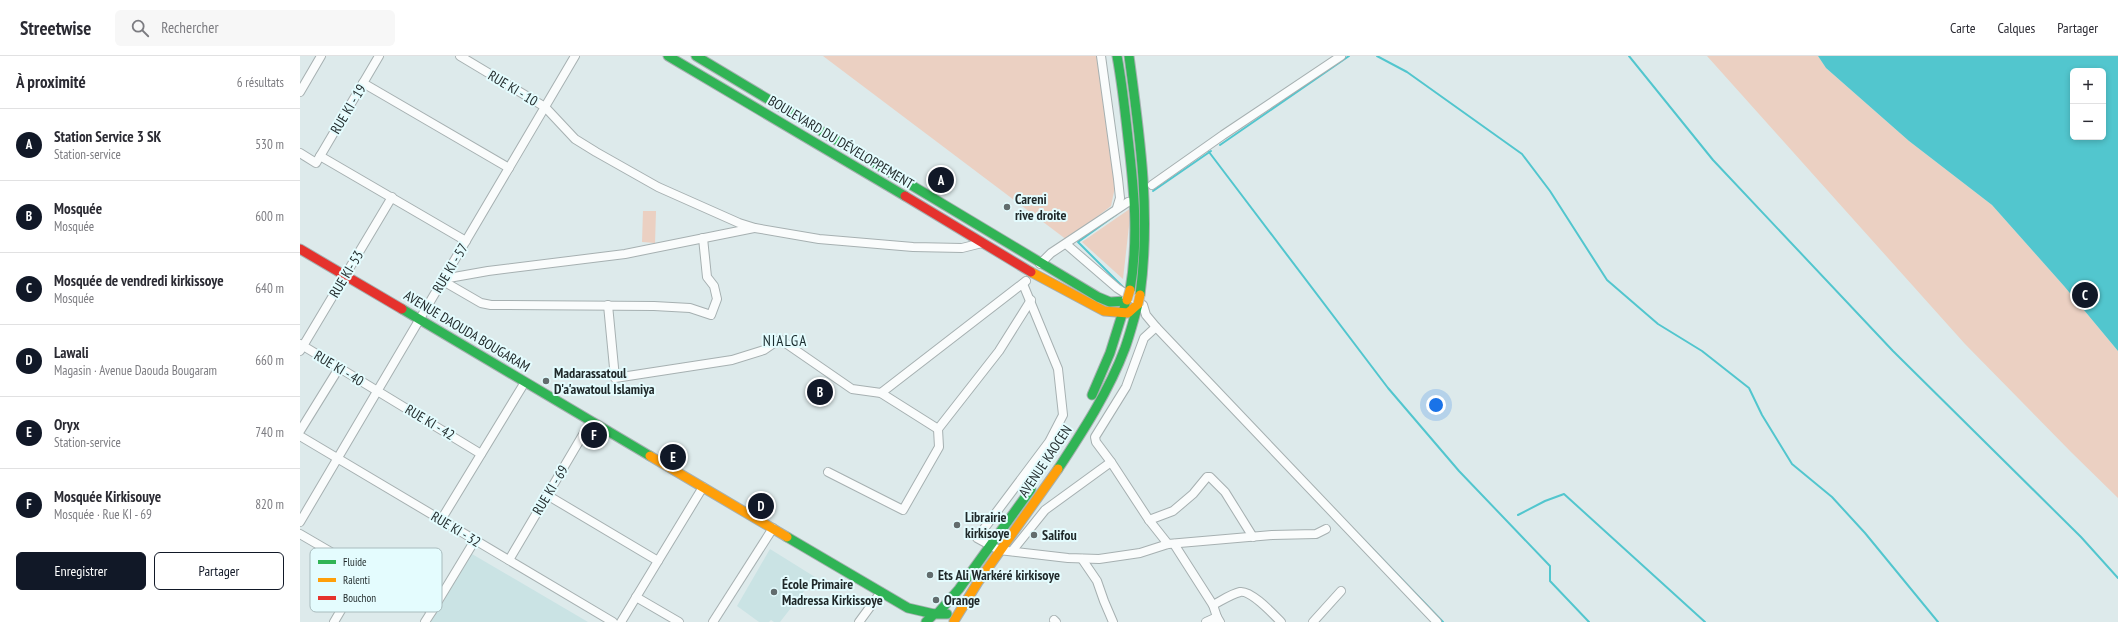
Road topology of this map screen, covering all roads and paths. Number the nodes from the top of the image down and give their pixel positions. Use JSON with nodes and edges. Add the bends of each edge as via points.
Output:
{"nodes":[{"id":1,"x":322,"y":56,"type":"edge"},
{"id":2,"x":379,"y":56,"type":"edge"},
{"id":3,"x":460,"y":56,"type":"edge"},
{"id":4,"x":575,"y":56,"type":"edge"},
{"id":5,"x":668,"y":56,"type":"edge"},
{"id":6,"x":696,"y":56,"type":"edge"},
{"id":7,"x":1100,"y":56,"type":"edge"},
{"id":8,"x":1117,"y":56,"type":"edge"},
{"id":9,"x":1129,"y":56,"type":"edge"},
{"id":10,"x":1341,"y":56,"type":"edge"},
{"id":11,"x":363,"y":83,"type":"junction"},
{"id":12,"x":300,"y":92,"type":"edge"},
{"id":13,"x":545,"y":107,"type":"junction"},
{"id":14,"x":300,"y":154,"type":"edge"},
{"id":15,"x":318,"y":159,"type":"junction"},
{"id":16,"x":509,"y":168,"type":"junction"},
{"id":17,"x":1152,"y":185,"type":"dead end"},
{"id":18,"x":917,"y":188,"type":"junction"},
{"id":19,"x":392,"y":197,"type":"junction"},
{"id":20,"x":910,"y":199,"type":"junction"},
{"id":21,"x":1128,"y":202,"type":"dead end"},
{"id":22,"x":1117,"y":208,"type":"junction"},
{"id":23,"x":950,"y":209,"type":"junction"},
{"id":24,"x":944,"y":220,"type":"junction"},
{"id":25,"x":755,"y":228,"type":"junction"},
{"id":26,"x":703,"y":238,"type":"junction"},
{"id":27,"x":466,"y":241,"type":"junction"},
{"id":28,"x":982,"y":242,"type":"junction"},
{"id":29,"x":1066,"y":244,"type":"junction"},
{"id":30,"x":300,"y":249,"type":"edge"},
{"id":31,"x":1041,"y":262,"type":"junction"},
{"id":32,"x":1034,"y":274,"type":"junction"},
{"id":33,"x":345,"y":276,"type":"junction"},
{"id":34,"x":443,"y":280,"type":"junction"},
{"id":35,"x":1023,"y":284,"type":"junction"},
{"id":36,"x":1031,"y":300,"type":"junction"},
{"id":37,"x":1127,"y":300,"type":"junction"},
{"id":38,"x":1139,"y":301,"type":"junction"},
{"id":39,"x":608,"y":306,"type":"junction"},
{"id":40,"x":1104,"y":311,"type":"junction"},
{"id":41,"x":1122,"y":314,"type":"junction"},
{"id":42,"x":420,"y":320,"type":"junction"},
{"id":43,"x":1156,"y":327,"type":"junction"},
{"id":44,"x":1114,"y":337,"type":"junction"},
{"id":45,"x":301,"y":347,"type":"edge"},
{"id":46,"x":339,"y":368,"type":"junction"},
{"id":47,"x":525,"y":382,"type":"junction"},
{"id":48,"x":378,"y":391,"type":"junction"},
{"id":49,"x":881,"y":392,"type":"junction"},
{"id":50,"x":1086,"y":405,"type":"dead end"},
{"id":51,"x":1079,"y":417,"type":"dead end"},
{"id":52,"x":591,"y":421,"type":"junction"},
{"id":53,"x":938,"y":429,"type":"junction"},
{"id":54,"x":300,"y":431,"type":"edge"},
{"id":55,"x":300,"y":436,"type":"edge"},
{"id":56,"x":482,"y":454,"type":"junction"},
{"id":57,"x":338,"y":458,"type":"junction"},
{"id":58,"x":1111,"y":462,"type":"junction"},
{"id":59,"x":828,"y":472,"type":"dead end"},
{"id":60,"x":703,"y":487,"type":"junction"},
{"id":61,"x":547,"y":495,"type":"junction"},
{"id":62,"x":302,"y":513,"type":"edge"},
{"id":63,"x":442,"y":520,"type":"junction"},
{"id":64,"x":1149,"y":520,"type":"junction"},
{"id":65,"x":300,"y":522,"type":"edge"},
{"id":66,"x":773,"y":528,"type":"junction"},
{"id":67,"x":1326,"y":529,"type":"dead end"},
{"id":68,"x":300,"y":534,"type":"edge"},
{"id":69,"x":1253,"y":537,"type":"junction"},
{"id":70,"x":475,"y":540,"type":"junction"},
{"id":71,"x":1171,"y":544,"type":"junction"},
{"id":72,"x":989,"y":545,"type":"junction"},
{"id":73,"x":324,"y":548,"type":"edge"},
{"id":74,"x":999,"y":550,"type":"junction"},
{"id":75,"x":1012,"y":552,"type":"junction"},
{"id":76,"x":1082,"y":559,"type":"junction"},
{"id":77,"x":509,"y":560,"type":"junction"},
{"id":78,"x":658,"y":561,"type":"junction"},
{"id":79,"x":1341,"y":591,"type":"dead end"},
{"id":80,"x":881,"y":592,"type":"junction"},
{"id":81,"x":442,"y":594,"type":"edge"},
{"id":82,"x":636,"y":597,"type":"junction"},
{"id":83,"x":1213,"y":605,"type":"junction"},
{"id":84,"x":908,"y":608,"type":"junction"},
{"id":85,"x":340,"y":612,"type":"edge"},
{"id":86,"x":431,"y":612,"type":"edge"},
{"id":87,"x":936,"y":613,"type":"junction"},
{"id":88,"x":1219,"y":620,"type":"edge"},
{"id":89,"x":334,"y":622,"type":"edge"},
{"id":90,"x":425,"y":622,"type":"edge"},
{"id":91,"x":613,"y":622,"type":"edge"},
{"id":92,"x":621,"y":622,"type":"edge"},
{"id":93,"x":679,"y":622,"type":"edge"},
{"id":94,"x":713,"y":622,"type":"edge"},
{"id":95,"x":859,"y":622,"type":"edge"},
{"id":96,"x":921,"y":622,"type":"edge"},
{"id":97,"x":926,"y":622,"type":"edge"},
{"id":98,"x":955,"y":622,"type":"edge"},
{"id":99,"x":1113,"y":622,"type":"edge"},
{"id":100,"x":1206,"y":622,"type":"edge"},
{"id":101,"x":1281,"y":622,"type":"edge"},
{"id":102,"x":1313,"y":622,"type":"edge"},
{"id":103,"x":1437,"y":622,"type":"edge"}],
"edges":[{"from":1,"to":12,"type":"street"},
{"from":2,"to":11,"type":"street","name":"RUE KI - 19"},
{"from":3,"to":13,"type":"street","name":"RUE KI - 10"},
{"from":4,"to":13,"type":"street","name":"RUE KI - 57"},
{"from":5,"to":20,"type":"main road","name":"BOULEVARD DU DÉVELOPPEMENT"},
{"from":6,"to":18,"type":"main road","name":"BOULEVARD DU DÉVELOPPEMENT"},
{"from":7,"to":22,"type":"street","via":[[1118,179],[1120,198]]},
{"from":8,"to":37,"type":"main road","bridge":true,"via":[[1136,193],[1136,239]]},
{"from":9,"to":38,"type":"main road","name":"AVENUE KAOCEN","via":[[1146,192],[1146,245]]},
{"from":10,"to":17,"type":"street"},
{"from":11,"to":15,"type":"street","name":"RUE KI - 19"},
{"from":11,"to":16,"type":"street"},
{"from":13,"to":16,"type":"street","name":"RUE KI - 57"},
{"from":13,"to":25,"type":"street","name":"RUE KI - 10","via":[[575,139],[635,175],[684,200]]},
{"from":14,"to":15,"type":"street"},
{"from":15,"to":19,"type":"street"},
{"from":16,"to":27,"type":"street","name":"RUE KI - 57"},
{"from":18,"to":20,"type":"main road"},
{"from":18,"to":23,"type":"main road","name":"BOULEVARD DU DÉVELOPPEMENT"},
{"from":19,"to":27,"type":"street"},
{"from":19,"to":33,"type":"street","name":"RUE KI- 53"},
{"from":20,"to":24,"type":"main road","name":"BOULEVARD DU DÉVELOPPEMENT"},
{"from":21,"to":22,"type":"street"},
{"from":22,"to":29,"type":"street"},
{"from":23,"to":24,"type":"main road"},
{"from":23,"to":31,"type":"main road","name":"BOULEVARD DU DÉVELOPPEMENT"},
{"from":24,"to":28,"type":"main road","name":"BOULEVARD DU DÉVELOPPEMENT"},
{"from":25,"to":26,"type":"street"},
{"from":25,"to":28,"type":"street","via":[[819,239],[939,249],[962,248]]},
{"from":26,"to":34,"type":"street","via":[[625,254],[488,271]]},
{"from":26,"to":39,"type":"street","via":[[707,277],[714,286],[717,299],[712,314],[690,308]]},
{"from":27,"to":34,"type":"street","name":"RUE KI - 57"},
{"from":28,"to":32,"type":"main road","name":"BOULEVARD DU DÉVELOPPEMENT"},
{"from":29,"to":31,"type":"street"},
{"from":29,"to":43,"type":"street","via":[[1117,288],[1143,306],[1146,315]]},
{"from":30,"to":33,"type":"main road","name":"AVENUE DAOUDA BOUGARAM"},
{"from":31,"to":32,"type":"street"},
{"from":31,"to":37,"type":"main road","name":"BOULEVARD DU DÉVELOPPEMENT","via":[[1108,301]]},
{"from":32,"to":35,"type":"street"},
{"from":32,"to":40,"type":"main road","name":"BOULEVARD DU DÉVELOPPEMENT"},
{"from":33,"to":42,"type":"main road","name":"AVENUE DAOUDA BOUGARAM"},
{"from":33,"to":45,"type":"street","name":"RUE KI- 53"},
{"from":34,"to":39,"type":"street","via":[[481,303],[490,305]]},
{"from":34,"to":42,"type":"street","name":"RUE KI - 57"},
{"from":35,"to":36,"type":"street"},
{"from":35,"to":49,"type":"street"},
{"from":36,"to":53,"type":"street","via":[[999,351]]},
{"from":36,"to":72,"type":"street","via":[[1039,326],[1058,368],[1063,415],[1049,442],[977,538]]},
{"from":37,"to":41,"type":"main road"},
{"from":38,"to":41,"type":"main road","via":[[1132,312]]},
{"from":38,"to":74,"type":"main road","name":"AVENUE KAOCEN","via":[[1122,356],[1076,442]]},
{"from":39,"to":49,"type":"street","via":[[615,378],[732,360],[764,350],[781,340],[852,389]]},
{"from":40,"to":41,"type":"main road","name":"BOULEVARD DU DÉVELOPPEMENT"},
{"from":40,"to":44,"type":"main road","via":[[1112,321]]},
{"from":41,"to":44,"type":"main road"},
{"from":42,"to":47,"type":"main road","name":"AVENUE DAOUDA BOUGARAM"},
{"from":42,"to":48,"type":"street","name":"RUE KI - 57"},
{"from":43,"to":58,"type":"street","via":[[1144,338],[1126,387],[1096,437],[1096,442]]},
{"from":43,"to":103,"type":"street"},
{"from":44,"to":50,"type":"main road","via":[[1096,387]]},
{"from":45,"to":46,"type":"street","name":"RUE KI - 40"},
{"from":46,"to":48,"type":"street","name":"RUE KI - 40"},
{"from":46,"to":54,"type":"street"},
{"from":47,"to":52,"type":"main road","name":"AVENUE DAOUDA BOUGARAM"},
{"from":47,"to":56,"type":"street"},
{"from":48,"to":56,"type":"street","name":"RUE KI - 42"},
{"from":48,"to":57,"type":"street","name":"RUE KI - 57"},
{"from":49,"to":53,"type":"street"},
{"from":51,"to":72,"type":"main road","name":"AVENUE KAOCEN","via":[[1041,476]]},
{"from":52,"to":60,"type":"main road","name":"AVENUE DAOUDA BOUGARAM"},
{"from":52,"to":61,"type":"street","name":"RUE KI - 69"},
{"from":53,"to":59,"type":"street","via":[[939,447],[903,510]]},
{"from":55,"to":57,"type":"street","name":"RUE KI - 32"},
{"from":56,"to":63,"type":"street"},
{"from":57,"to":62,"type":"street","name":"RUE KI - 57"},
{"from":57,"to":63,"type":"street","name":"RUE KI - 32"},
{"from":58,"to":64,"type":"street"},
{"from":58,"to":75,"type":"street","via":[[1045,510]]},
{"from":60,"to":66,"type":"main road","name":"AVENUE DAOUDA BOUGARAM"},
{"from":60,"to":78,"type":"street"},
{"from":61,"to":77,"type":"street","name":"RUE KI - 69"},
{"from":61,"to":78,"type":"street"},
{"from":62,"to":65,"type":"street","name":"RUE KI - 57"},
{"from":63,"to":70,"type":"street","name":"RUE KI - 32"},
{"from":64,"to":69,"type":"street","via":[[1173,511],[1193,494],[1207,477],[1210,477],[1225,492]]},
{"from":64,"to":71,"type":"street"},
{"from":66,"to":80,"type":"main road","name":"AVENUE DAOUDA BOUGARAM"},
{"from":66,"to":94,"type":"street"},
{"from":67,"to":69,"type":"street","via":[[1316,534]]},
{"from":68,"to":73,"type":"street"},
{"from":69,"to":71,"type":"street"},
{"from":70,"to":77,"type":"street","name":"RUE KI - 32"},
{"from":70,"to":81,"type":"street"},
{"from":71,"to":76,"type":"street","via":[[1140,553]]},
{"from":71,"to":83,"type":"street"},
{"from":72,"to":74,"type":"street"},
{"from":72,"to":87,"type":"main road","name":"AVENUE KAOCEN","via":[[958,589]]},
{"from":74,"to":75,"type":"street"},
{"from":74,"to":98,"type":"main road","name":"AVENUE KAOCEN","via":[[968,596]]},
{"from":75,"to":76,"type":"street"},
{"from":76,"to":99,"type":"street","via":[[1098,581]]},
{"from":77,"to":91,"type":"street","name":"RUE KI - 32"},
{"from":78,"to":82,"type":"street"},
{"from":79,"to":102,"type":"street"},
{"from":80,"to":84,"type":"main road","name":"AVENUE DAOUDA BOUGARAM"},
{"from":80,"to":95,"type":"street"},
{"from":82,"to":92,"type":"street"},
{"from":82,"to":93,"type":"street"},
{"from":83,"to":88,"type":"street"},
{"from":83,"to":101,"type":"street","via":[[1239,592],[1246,593]]},
{"from":84,"to":87,"type":"main road","name":"AVENUE DAOUDA BOUGARAM"},
{"from":84,"to":96,"type":"main road","name":"AVENUE DAOUDA BOUGARAM"},
{"from":85,"to":89,"type":"street"},
{"from":86,"to":90,"type":"street"},
{"from":87,"to":97,"type":"main road","name":"AVENUE KAOCEN"},
{"from":87,"to":98,"type":"main road","name":"AVENUE DAOUDA BOUGARAM","via":[[948,614]]},
{"from":88,"to":100,"type":"street"}]}
